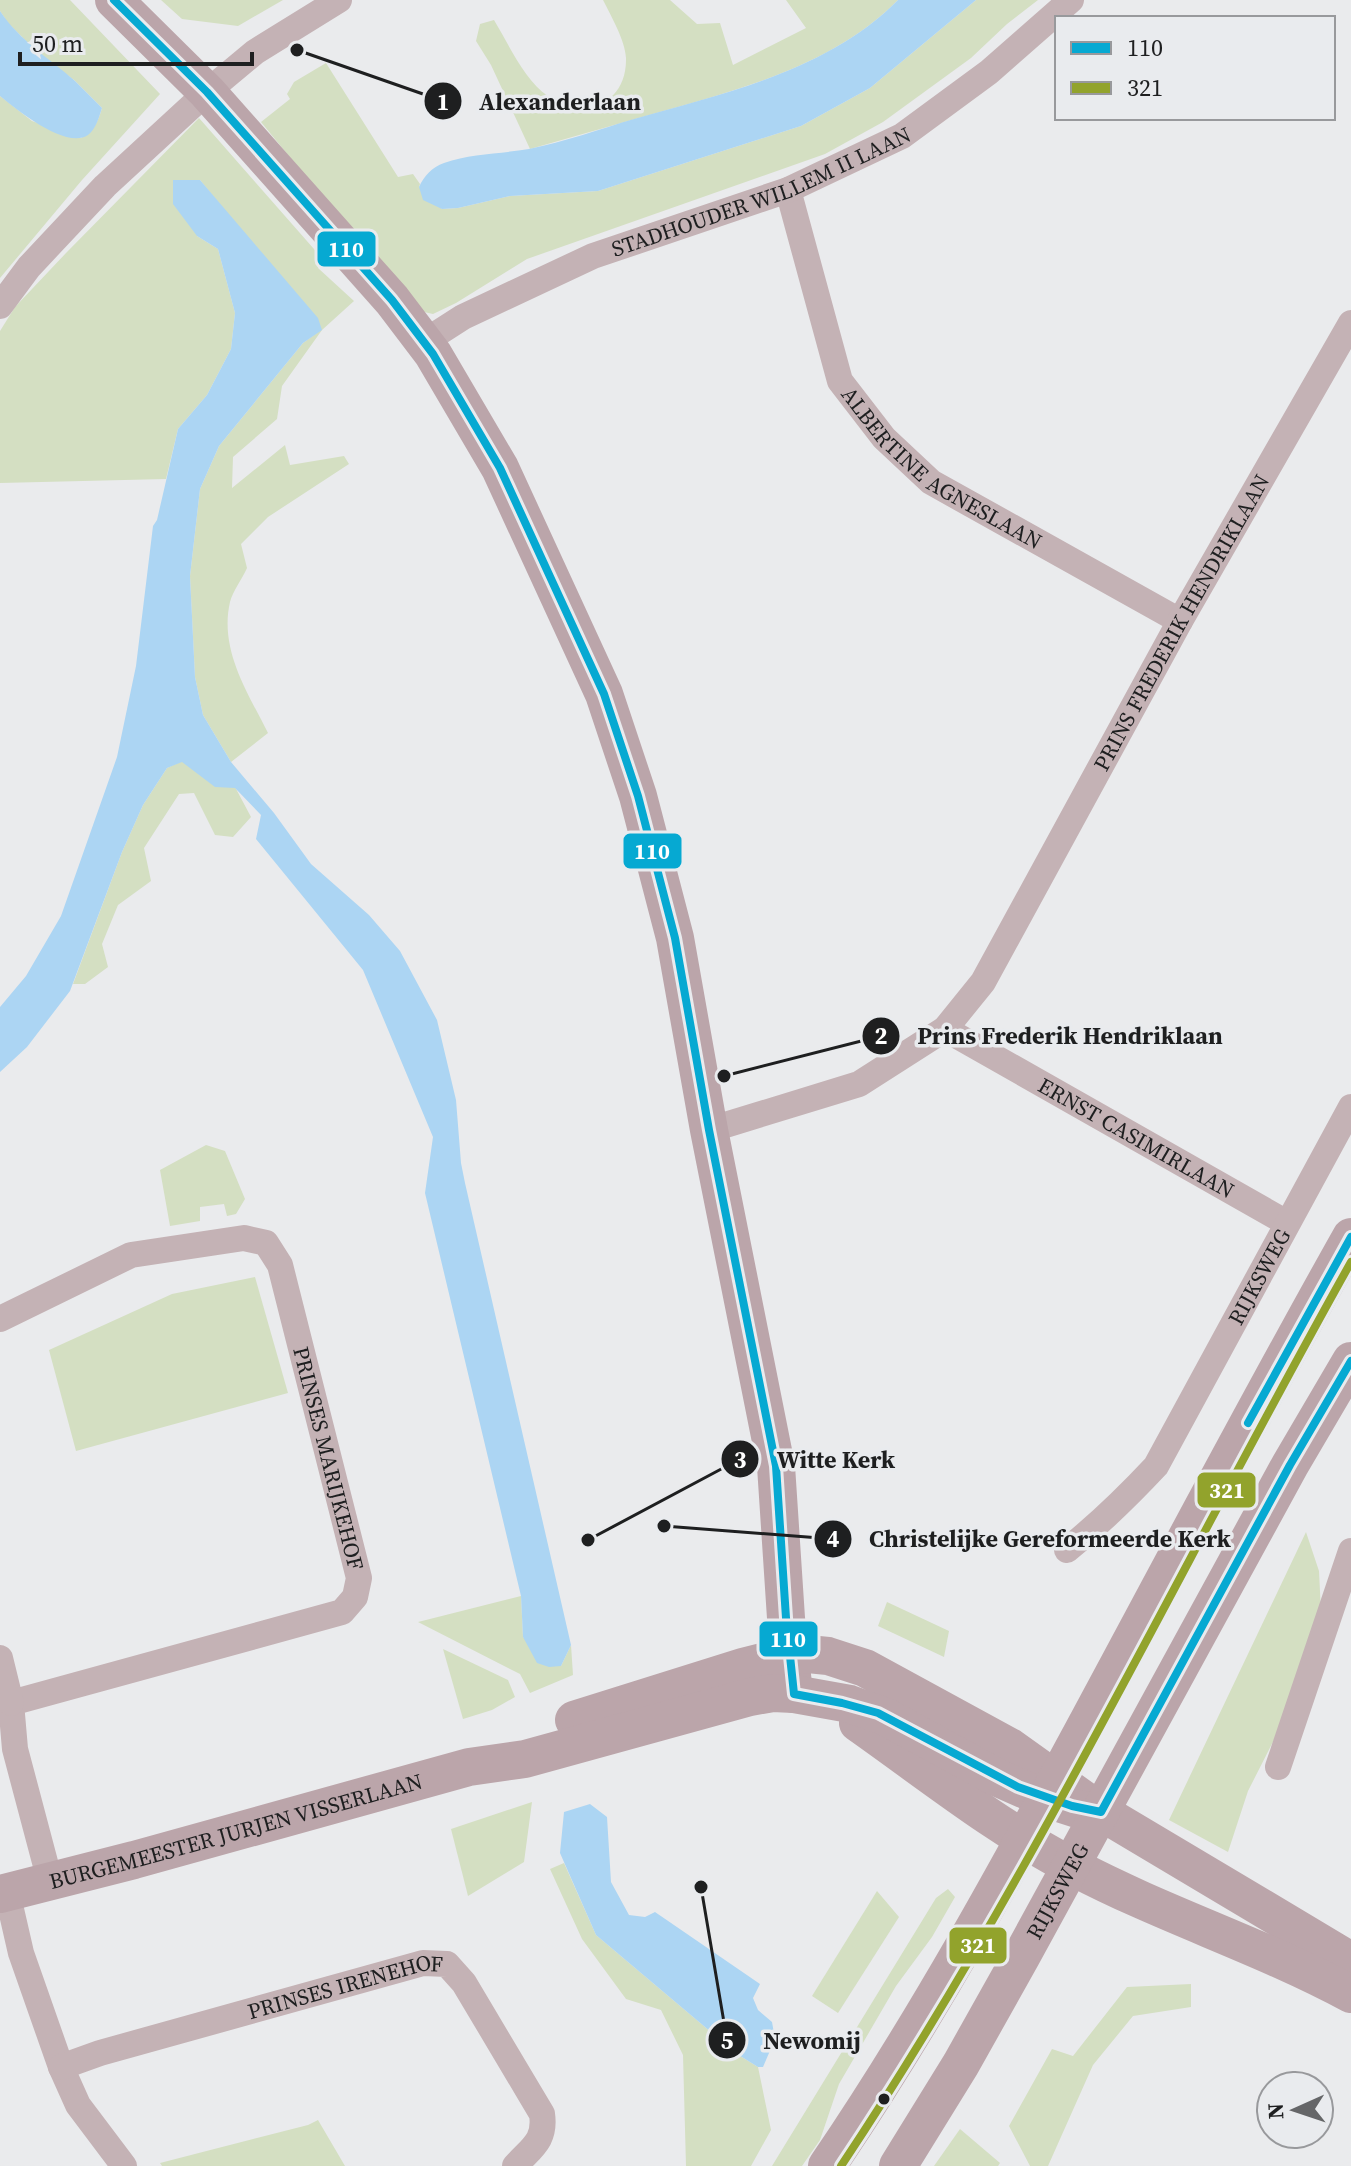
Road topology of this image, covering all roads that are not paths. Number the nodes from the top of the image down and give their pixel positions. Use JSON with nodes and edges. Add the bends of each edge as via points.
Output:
{"nodes":[{"id":1,"x":114,"y":0,"type":"edge"},
{"id":2,"x":339,"y":0,"type":"edge"},
{"id":3,"x":1071,"y":0,"type":"edge"},
{"id":4,"x":207,"y":92,"type":"junction"},
{"id":5,"x":788,"y":190,"type":"junction"},
{"id":6,"x":0,"y":306,"type":"edge"},
{"id":7,"x":1351,"y":323,"type":"edge"},
{"id":8,"x":424,"y":342,"type":"junction"},
{"id":9,"x":1180,"y":621,"type":"junction"},
{"id":10,"x":945,"y":1029,"type":"junction"},
{"id":11,"x":1351,"y":1107,"type":"edge"},
{"id":12,"x":709,"y":1130,"type":"junction"},
{"id":13,"x":1287,"y":1223,"type":"junction"},
{"id":14,"x":1351,"y":1237,"type":"edge"},
{"id":15,"x":0,"y":1319,"type":"edge"},
{"id":16,"x":1351,"y":1361,"type":"edge"},
{"id":17,"x":1067,"y":1550,"type":"dead end"},
{"id":18,"x":1351,"y":1551,"type":"edge"},
{"id":19,"x":789,"y":1655,"type":"junction"},
{"id":20,"x":0,"y":1658,"type":"edge"},
{"id":21,"x":805,"y":1696,"type":"junction"},
{"id":22,"x":11,"y":1703,"type":"junction"},
{"id":23,"x":8,"y":1750,"type":"edge"},
{"id":24,"x":469,"y":1767,"type":"junction"},
{"id":25,"x":1278,"y":1767,"type":"dead end"},
{"id":26,"x":1051,"y":1789,"type":"junction"},
{"id":27,"x":1101,"y":1812,"type":"junction"},
{"id":28,"x":1024,"y":1840,"type":"junction"},
{"id":29,"x":1071,"y":1867,"type":"junction"},
{"id":30,"x":50,"y":1881,"type":"junction"},
{"id":31,"x":3,"y":1893,"type":"edge"},
{"id":32,"x":10,"y":1956,"type":"edge"},
{"id":33,"x":1351,"y":1961,"type":"edge"},
{"id":34,"x":1351,"y":1994,"type":"edge"},
{"id":35,"x":61,"y":2067,"type":"junction"},
{"id":36,"x":124,"y":2166,"type":"edge"},
{"id":37,"x":515,"y":2166,"type":"edge"},
{"id":38,"x":827,"y":2166,"type":"edge"},
{"id":39,"x":898,"y":2166,"type":"edge"}],
"edges":[{"from":1,"to":4,"type":"street"},
{"from":2,"to":4,"type":"street","via":[[255,52]]},
{"from":3,"to":5,"type":"street","name":"STADHOUDER WILLEM II LAAN","via":[[989,72],[902,136]]},
{"from":4,"to":6,"type":"street","via":[[105,186]]},
{"from":4,"to":8,"type":"street"},
{"from":5,"to":8,"type":"street","name":"STADHOUDER WILLEM II LAAN","via":[[593,256],[463,317]]},
{"from":5,"to":9,"type":"street","name":"ALBERTINE AGNESLAAN","via":[[840,381],[884,438],[931,482]]},
{"from":7,"to":9,"type":"street","name":"PRINS FREDERIK HENDRIKLAAN"},
{"from":8,"to":12,"type":"street","via":[[500,468],[604,694],[638,796],[675,938]]},
{"from":9,"to":10,"type":"street","name":"PRINS FREDERIK HENDRIKLAAN","via":[[983,982]]},
{"from":10,"to":12,"type":"street","name":"PRINS FREDERIK HENDRIKLAAN","via":[[859,1084]]},
{"from":10,"to":13,"type":"street","name":"ERNST CASIMIRLAAN"},
{"from":11,"to":13,"type":"street","name":"RIJKSWEG"},
{"from":12,"to":19,"type":"street","via":[[776,1466]]},
{"from":13,"to":17,"type":"street","name":"RIJKSWEG","via":[[1156,1466]]},
{"from":14,"to":26,"type":"street"},
{"from":15,"to":22,"type":"street","name":"PRINSES MARIJKEHOF","via":[[131,1255],[244,1238],[266,1243],[280,1265],[359,1578],[355,1597],[342,1612]]},
{"from":16,"to":27,"type":"street","name":"RIJKSWEG"},
{"from":18,"to":25,"type":"street"},
{"from":19,"to":21,"type":"street"},
{"from":19,"to":24,"type":"street","name":"BURGEMEESTER JURJEN VISSERLAAN","via":[[558,1725]]},
{"from":19,"to":26,"type":"street","name":"BURGEMEESTER JURJEN VISSERLAAN","via":[[828,1656],[865,1668],[1010,1747]]},
{"from":20,"to":22,"type":"street"},
{"from":21,"to":24,"type":"street","name":"BURGEMEESTER JURJEN VISSERLAAN","via":[[750,1697],[525,1759]]},
{"from":21,"to":26,"type":"street","name":"BURGEMEESTER JURJEN VISSERLAAN","via":[[886,1717],[994,1776]]},
{"from":21,"to":28,"type":"street","via":[[850,1718]]},
{"from":22,"to":23,"type":"street"},
{"from":23,"to":30,"type":"street"},
{"from":24,"to":30,"type":"street","name":"BURGEMEESTER JURJEN VISSERLAAN"},
{"from":26,"to":27,"type":"street"},
{"from":26,"to":28,"type":"street"},
{"from":27,"to":29,"type":"street","name":"RIJKSWEG"},
{"from":27,"to":33,"type":"street"},
{"from":28,"to":29,"type":"street"},
{"from":28,"to":38,"type":"street","via":[[942,1985]]},
{"from":29,"to":34,"type":"street"},
{"from":29,"to":39,"type":"street","name":"RIJKSWEG"},
{"from":30,"to":31,"type":"street","name":"BURGEMEESTER JURJEN VISSERLAAN"},
{"from":31,"to":32,"type":"street"},
{"from":32,"to":35,"type":"street"},
{"from":35,"to":36,"type":"street","via":[[78,2105]]},
{"from":35,"to":37,"type":"street","name":"PRINSES IRENEHOF","via":[[423,1963],[447,1964],[464,1983],[542,2114],[539,2140]]}]}
